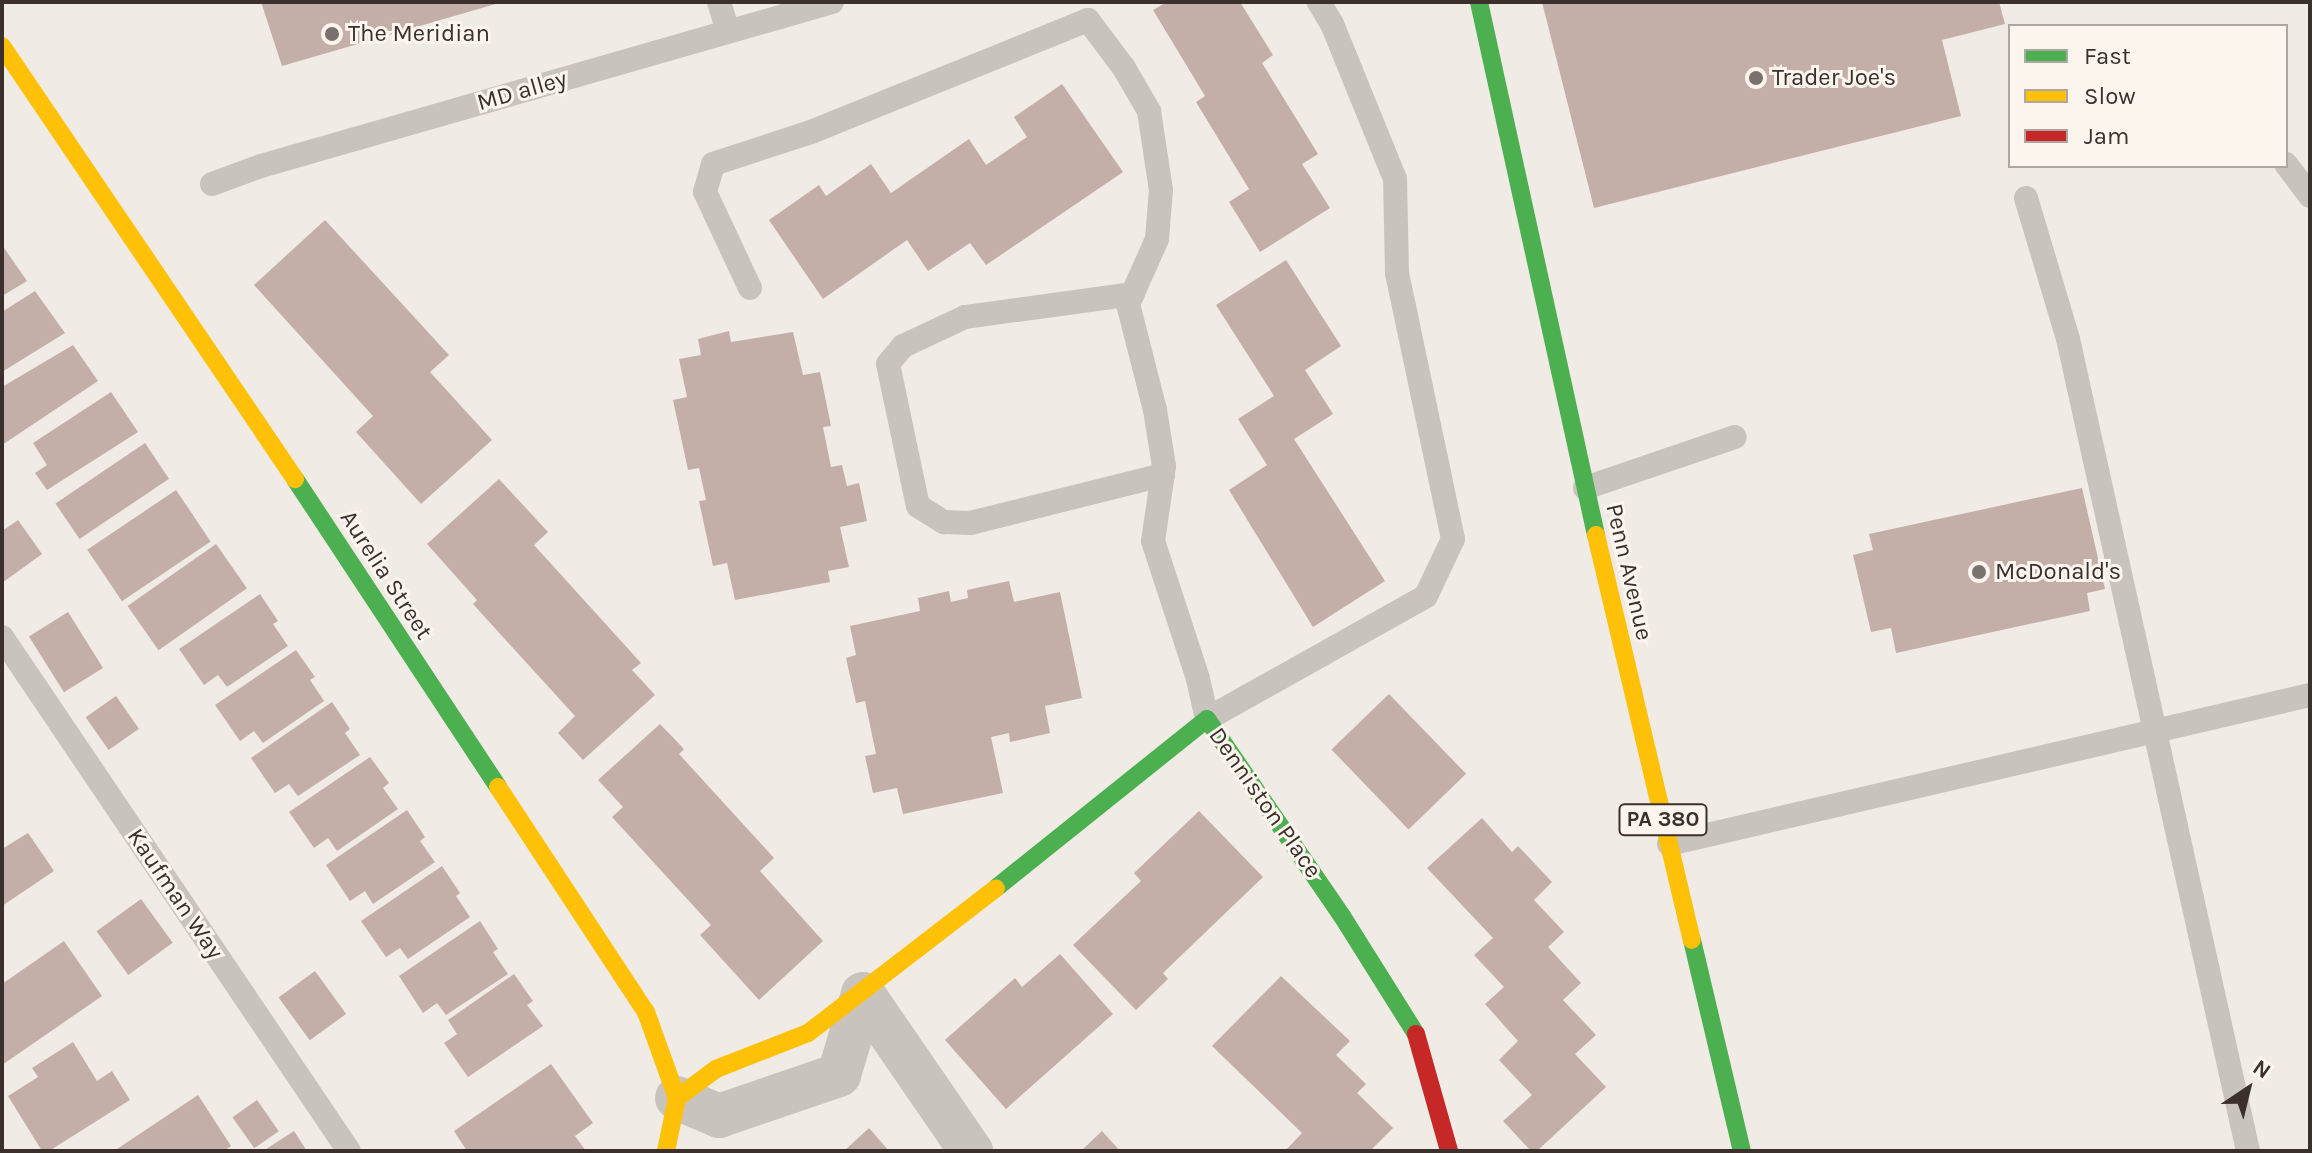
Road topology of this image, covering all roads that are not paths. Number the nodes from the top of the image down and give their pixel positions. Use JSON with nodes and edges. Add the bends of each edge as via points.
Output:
{"nodes":[{"id":1,"x":719,"y":2,"type":"edge"},
{"id":2,"x":832,"y":2,"type":"edge"},
{"id":3,"x":1319,"y":2,"type":"edge"},
{"id":4,"x":1479,"y":2,"type":"edge"},
{"id":5,"x":728,"y":32,"type":"junction"},
{"id":6,"x":2,"y":46,"type":"edge"},
{"id":7,"x":21,"y":77,"type":"junction"},
{"id":8,"x":2,"y":97,"type":"edge"},
{"id":9,"x":2296,"y":168,"type":"edge"},
{"id":10,"x":212,"y":184,"type":"dead end"},
{"id":11,"x":2310,"y":196,"type":"edge"},
{"id":12,"x":2026,"y":198,"type":"dead end"},
{"id":13,"x":750,"y":288,"type":"dead end"},
{"id":14,"x":1133,"y":294,"type":"junction"},
{"id":15,"x":1735,"y":437,"type":"dead end"},
{"id":16,"x":1163,"y":475,"type":"junction"},
{"id":17,"x":1585,"y":488,"type":"junction"},
{"id":18,"x":2,"y":637,"type":"edge"},
{"id":19,"x":2310,"y":695,"type":"edge"},
{"id":20,"x":1207,"y":719,"type":"junction"},
{"id":21,"x":2153,"y":730,"type":"junction"},
{"id":22,"x":1669,"y":844,"type":"junction"},
{"id":23,"x":863,"y":994,"type":"junction"},
{"id":24,"x":677,"y":1098,"type":"junction"},
{"id":25,"x":349,"y":1151,"type":"edge"},
{"id":26,"x":666,"y":1151,"type":"edge"},
{"id":27,"x":971,"y":1151,"type":"edge"},
{"id":28,"x":1449,"y":1151,"type":"edge"},
{"id":29,"x":1742,"y":1151,"type":"edge"},
{"id":30,"x":2248,"y":1151,"type":"edge"}],
"edges":[{"from":1,"to":5,"type":"lane"},
{"from":2,"to":5,"type":"lane","name":"MD alley"},
{"from":3,"to":20,"type":"lane","via":[[1395,179],[1397,273],[1453,539],[1426,596]]},
{"from":4,"to":17,"type":"street","name":"Penn Avenue","number":"PA 380"},
{"from":5,"to":10,"type":"lane","name":"MD alley"},
{"from":6,"to":7,"type":"street","name":"Aurelia Street"},
{"from":7,"to":8,"type":"lane"},
{"from":7,"to":24,"type":"street","name":"Aurelia Street","via":[[164,281],[646,1012]]},
{"from":9,"to":11,"type":"lane"},
{"from":12,"to":21,"type":"lane","via":[[2068,339]]},
{"from":13,"to":14,"type":"lane","via":[[705,192],[713,164],[811,132],[1088,20],[1149,111],[1161,190],[1157,239]]},
{"from":14,"to":16,"type":"lane","via":[[1128,304],[1155,410]]},
{"from":14,"to":16,"type":"lane","via":[[965,317],[903,346],[888,364],[918,506],[944,522],[970,523]]},
{"from":15,"to":17,"type":"lane"},
{"from":16,"to":20,"type":"lane","via":[[1153,541]]},
{"from":17,"to":22,"type":"street","name":"Penn Avenue","number":"PA 380"},
{"from":18,"to":25,"type":"lane","name":"Kaufman Way"},
{"from":19,"to":21,"type":"lane"},
{"from":20,"to":23,"type":"street","name":"Denniston Place"},
{"from":20,"to":28,"type":"street","name":"Denniston Place","via":[[1415,1030]]},
{"from":21,"to":22,"type":"lane"},
{"from":21,"to":30,"type":"lane"},
{"from":22,"to":29,"type":"street","name":"Penn Avenue","number":"PA 380"},
{"from":23,"to":24,"type":"street","via":[[839,1075],[719,1116]]},
{"from":23,"to":27,"type":"street"},
{"from":24,"to":26,"type":"street"}]}
